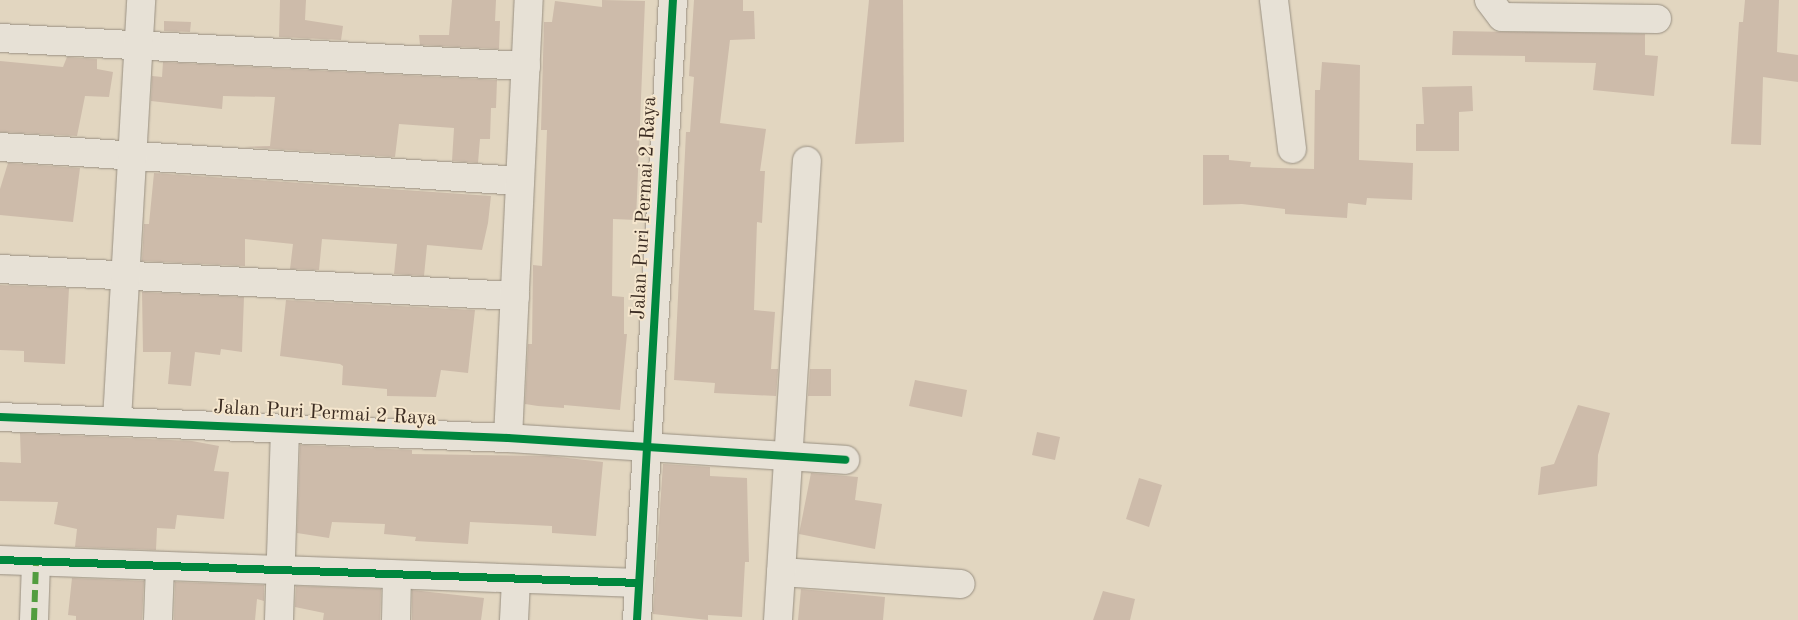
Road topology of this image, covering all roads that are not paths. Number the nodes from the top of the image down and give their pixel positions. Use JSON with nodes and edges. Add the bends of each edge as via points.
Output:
{"nodes":[{"id":1,"x":141,"y":0,"type":"edge"},
{"id":2,"x":529,"y":0,"type":"edge"},
{"id":3,"x":673,"y":0,"type":"edge"},
{"id":4,"x":1274,"y":0,"type":"edge"},
{"id":5,"x":1489,"y":0,"type":"edge"},
{"id":6,"x":1657,"y":18,"type":"dead end"},
{"id":7,"x":0,"y":38,"type":"edge"},
{"id":8,"x":140,"y":43,"type":"junction"},
{"id":9,"x":526,"y":66,"type":"junction"},
{"id":10,"x":0,"y":147,"type":"edge"},
{"id":11,"x":1292,"y":149,"type":"dead end"},
{"id":12,"x":133,"y":155,"type":"junction"},
{"id":13,"x":807,"y":161,"type":"dead end"},
{"id":14,"x":520,"y":181,"type":"junction"},
{"id":15,"x":0,"y":269,"type":"edge"},
{"id":16,"x":126,"y":277,"type":"junction"},
{"id":17,"x":515,"y":296,"type":"junction"},
{"id":18,"x":0,"y":417,"type":"edge"},
{"id":19,"x":117,"y":420,"type":"junction"},
{"id":20,"x":285,"y":430,"type":"junction"},
{"id":21,"x":508,"y":438,"type":"junction"},
{"id":22,"x":648,"y":449,"type":"junction"},
{"id":23,"x":790,"y":456,"type":"junction"},
{"id":24,"x":845,"y":460,"type":"dead end"},
{"id":25,"x":0,"y":560,"type":"edge"},
{"id":26,"x":36,"y":562,"type":"junction"},
{"id":27,"x":160,"y":566,"type":"junction"},
{"id":28,"x":281,"y":571,"type":"junction"},
{"id":29,"x":781,"y":572,"type":"junction"},
{"id":30,"x":397,"y":576,"type":"junction"},
{"id":31,"x":516,"y":580,"type":"junction"},
{"id":32,"x":639,"y":583,"type":"junction"},
{"id":33,"x":961,"y":584,"type":"dead end"},
{"id":34,"x":34,"y":620,"type":"edge"},
{"id":35,"x":158,"y":620,"type":"edge"},
{"id":36,"x":279,"y":620,"type":"edge"},
{"id":37,"x":396,"y":620,"type":"edge"},
{"id":38,"x":514,"y":620,"type":"edge"},
{"id":39,"x":637,"y":620,"type":"edge"},
{"id":40,"x":778,"y":620,"type":"edge"}],
"edges":[{"from":1,"to":8,"type":"street"},
{"from":2,"to":9,"type":"street"},
{"from":3,"to":22,"type":"street","name":"Jalan Puri Permai 2 Raya"},
{"from":4,"to":11,"type":"street"},
{"from":5,"to":6,"type":"street","via":[[1502,17]]},
{"from":7,"to":8,"type":"street"},
{"from":8,"to":9,"type":"street"},
{"from":8,"to":12,"type":"street"},
{"from":9,"to":14,"type":"street"},
{"from":10,"to":12,"type":"street"},
{"from":12,"to":14,"type":"street"},
{"from":12,"to":16,"type":"street"},
{"from":13,"to":23,"type":"street"},
{"from":14,"to":17,"type":"street"},
{"from":15,"to":16,"type":"street"},
{"from":16,"to":17,"type":"street"},
{"from":16,"to":19,"type":"street"},
{"from":17,"to":21,"type":"street"},
{"from":18,"to":19,"type":"street","name":"Jalan Puri Permai 2 Raya"},
{"from":19,"to":20,"type":"street","name":"Jalan Puri Permai 2 Raya"},
{"from":20,"to":21,"type":"street","name":"Jalan Puri Permai 2 Raya"},
{"from":20,"to":28,"type":"street"},
{"from":21,"to":22,"type":"street","name":"Jalan Puri Permai 2 Raya"},
{"from":22,"to":23,"type":"street","name":"Jalan Puri Permai 2 Raya"},
{"from":22,"to":32,"type":"street"},
{"from":23,"to":24,"type":"street","name":"Jalan Puri Permai 2 Raya"},
{"from":23,"to":29,"type":"street"},
{"from":25,"to":26,"type":"street"},
{"from":26,"to":27,"type":"street"},
{"from":26,"to":34,"type":"street"},
{"from":27,"to":28,"type":"street"},
{"from":27,"to":35,"type":"street"},
{"from":28,"to":30,"type":"street"},
{"from":28,"to":36,"type":"street"},
{"from":29,"to":33,"type":"street"},
{"from":29,"to":40,"type":"street"},
{"from":30,"to":31,"type":"street"},
{"from":30,"to":37,"type":"street"},
{"from":31,"to":32,"type":"street"},
{"from":31,"to":38,"type":"street"},
{"from":32,"to":39,"type":"street"}]}
